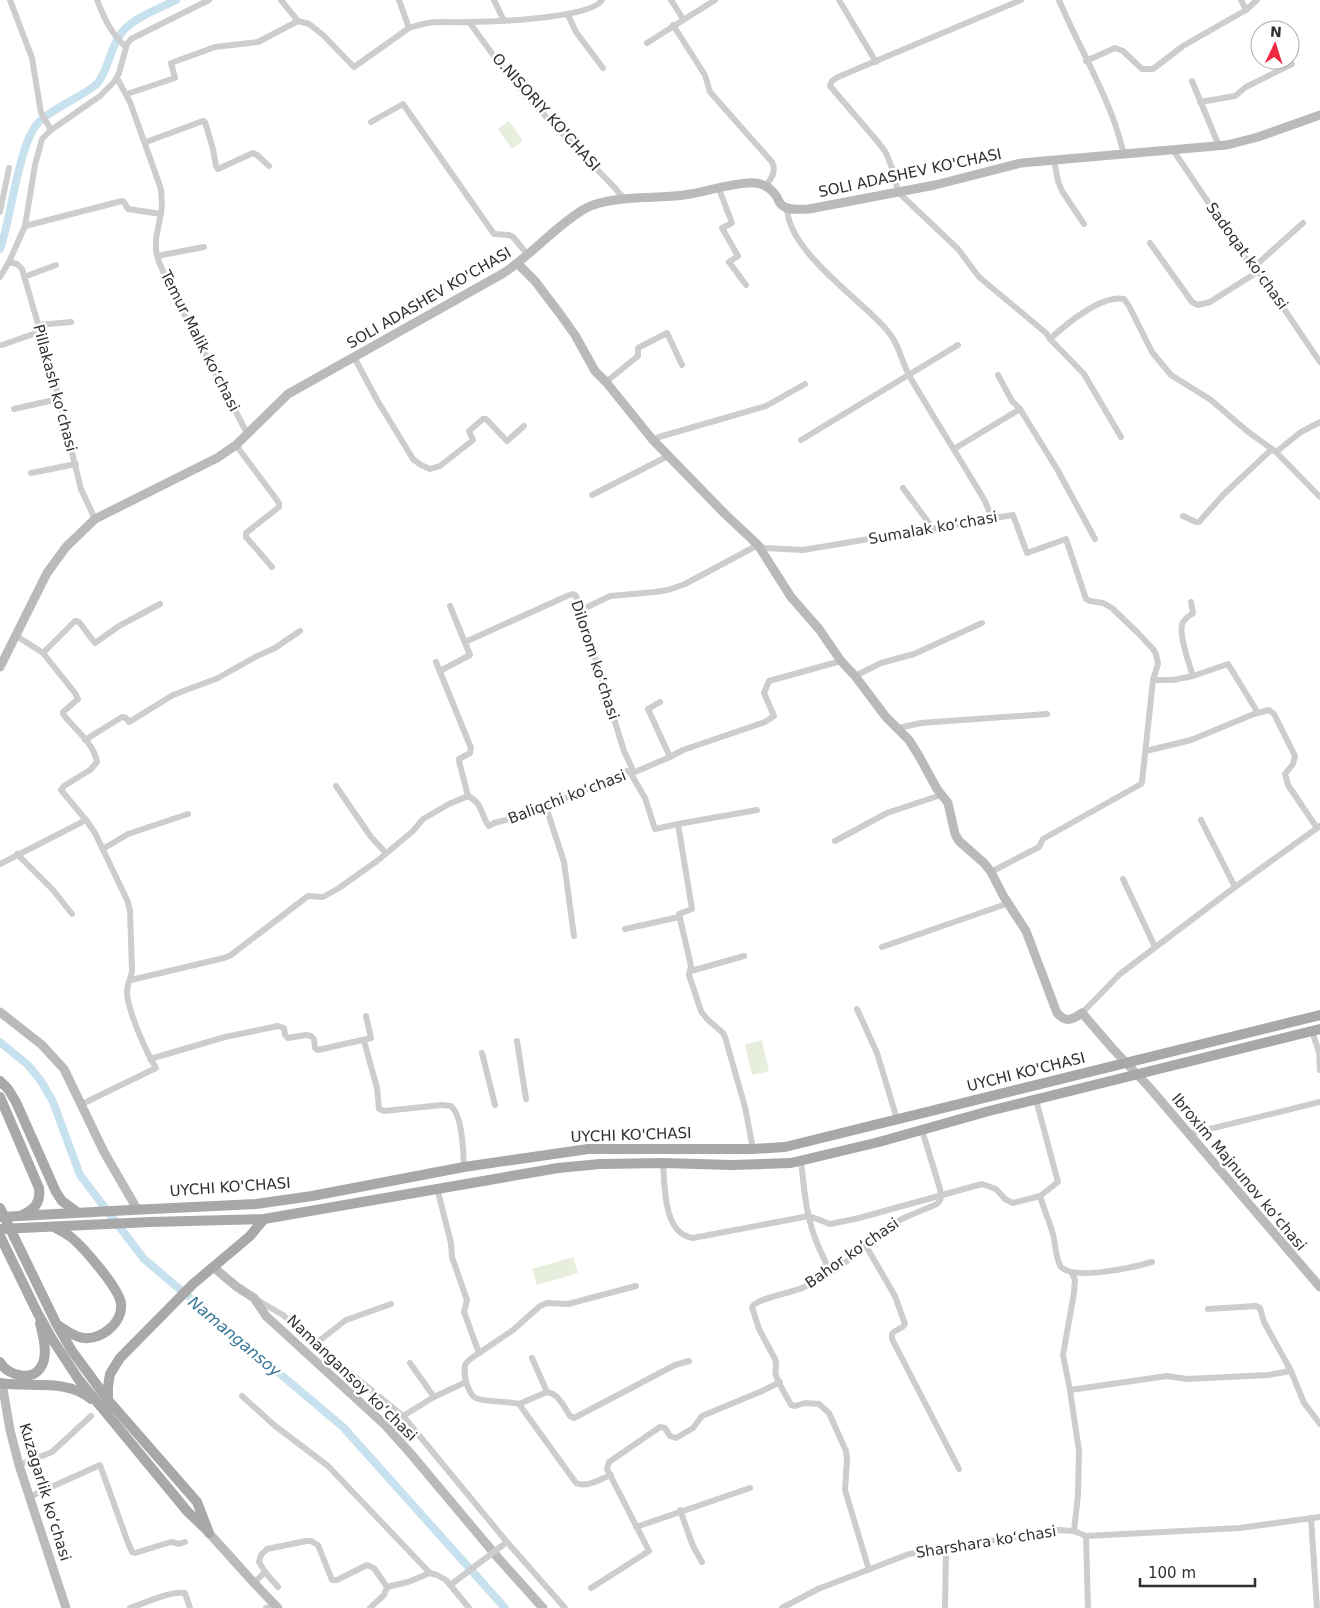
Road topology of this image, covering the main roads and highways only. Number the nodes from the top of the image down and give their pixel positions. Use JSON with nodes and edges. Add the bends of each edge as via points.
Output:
{"nodes":[{"id":1,"x":1320,"y":1015,"type":"edge"},
{"id":2,"x":1316,"y":1030,"type":"edge"},
{"id":3,"x":0,"y":1081,"type":"edge"},
{"id":4,"x":0,"y":1097,"type":"edge"},
{"id":5,"x":212,"y":1206,"type":"junction"},
{"id":6,"x":0,"y":1208,"type":"edge"},
{"id":7,"x":76,"y":1212,"type":"junction"},
{"id":8,"x":22,"y":1216,"type":"junction"},
{"id":9,"x":0,"y":1217,"type":"edge"},
{"id":10,"x":264,"y":1219,"type":"junction"},
{"id":11,"x":212,"y":1220,"type":"junction"},
{"id":12,"x":54,"y":1227,"type":"junction"},
{"id":13,"x":0,"y":1229,"type":"edge"},
{"id":14,"x":0,"y":1236,"type":"edge"},
{"id":15,"x":37,"y":1312,"type":"junction"},
{"id":16,"x":57,"y":1325,"type":"junction"},
{"id":17,"x":0,"y":1362,"type":"edge"},
{"id":18,"x":1,"y":1383,"type":"edge"},
{"id":19,"x":106,"y":1405,"type":"junction"},
{"id":20,"x":209,"y":1532,"type":"road end"}],
"edges":[{"from":1,"to":5,"type":"main road","name":"UYCHI KO'CHASI","via":[[785,1147],[588,1149],[464,1167],[312,1196]]},
{"from":2,"to":10,"type":"main road","name":"UYCHI KO'CHASI","via":[[791,1163],[600,1164],[558,1168]]},
{"from":3,"to":7,"type":"main road","via":[[16,1102],[56,1192]]},
{"from":4,"to":8,"type":"main road","via":[[40,1188],[35,1208]]},
{"from":5,"to":7,"type":"main road","name":"UYCHI KO'CHASI","bridge":true},
{"from":5,"to":11,"type":"main road"},
{"from":6,"to":16,"type":"main road"},
{"from":7,"to":8,"type":"main road","name":"UYCHI KO'CHASI","bridge":true},
{"from":8,"to":9,"type":"main road","name":"UYCHI KO'CHASI","bridge":true},
{"from":10,"to":11,"type":"main road","name":"UYCHI KO'CHASI"},
{"from":10,"to":19,"type":"main road","via":[[250,1236],[193,1284],[114,1366]]},
{"from":11,"to":12,"type":"main road","name":"UYCHI KO'CHASI","bridge":true},
{"from":12,"to":13,"type":"main road","name":"UYCHI KO'CHASI","bridge":true},
{"from":12,"to":16,"type":"main road","via":[[82,1248],[118,1294],[121,1304],[121,1312],[114,1324],[106,1333],[91,1338],[80,1338]]},
{"from":14,"to":15,"type":"main road"},
{"from":15,"to":17,"type":"main road","via":[[42,1330],[42,1365],[33,1373],[22,1376],[3,1368]]},
{"from":15,"to":19,"type":"main road","via":[[79,1380]]},
{"from":16,"to":19,"type":"main road"},
{"from":18,"to":19,"type":"main road","via":[[66,1387]]},
{"from":19,"to":20,"type":"main road","via":[[197,1502]]}]}
